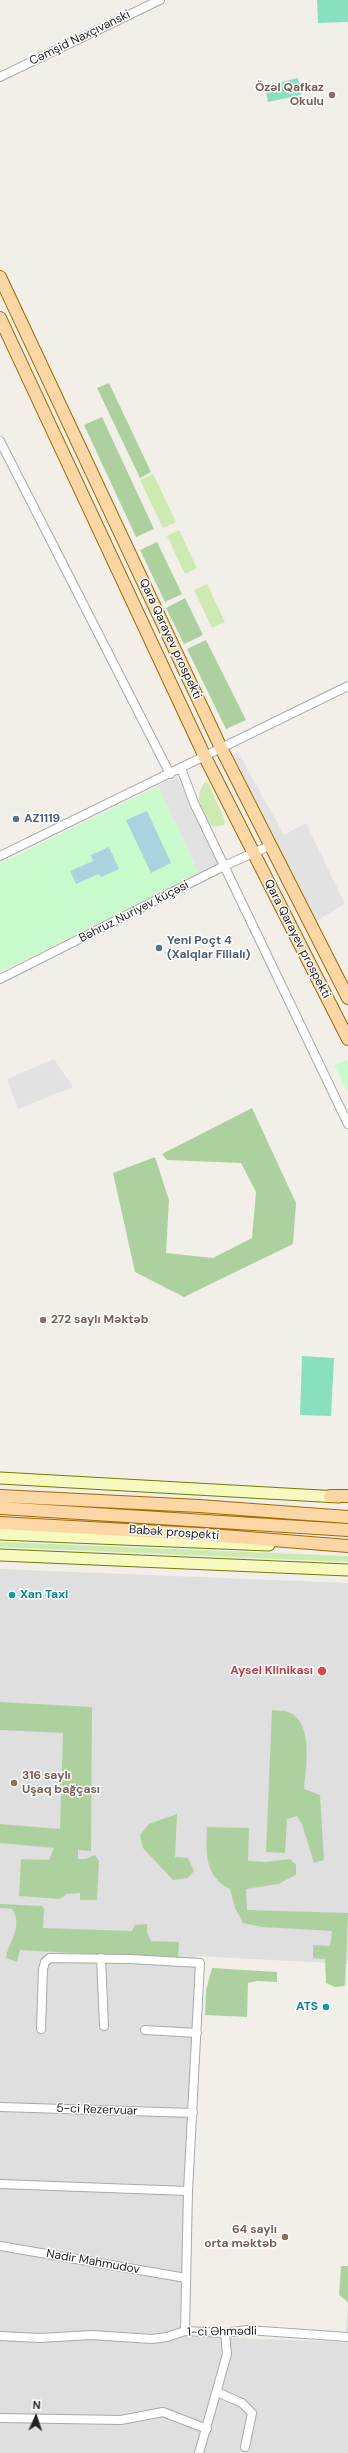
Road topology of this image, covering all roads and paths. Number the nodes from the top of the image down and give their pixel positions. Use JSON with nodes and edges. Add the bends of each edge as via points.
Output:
{"nodes":[{"id":1,"x":160,"y":0,"type":"edge"},
{"id":2,"x":0,"y":77,"type":"edge"},
{"id":3,"x":0,"y":277,"type":"edge"},
{"id":4,"x":0,"y":318,"type":"edge"},
{"id":5,"x":0,"y":441,"type":"edge"},
{"id":6,"x":348,"y":686,"type":"edge"},
{"id":7,"x":221,"y":748,"type":"junction"},
{"id":8,"x":205,"y":756,"type":"junction"},
{"id":9,"x":181,"y":768,"type":"junction"},
{"id":10,"x":170,"y":774,"type":"junction"},
{"id":11,"x":269,"y":846,"type":"junction"},
{"id":12,"x":254,"y":853,"type":"junction"},
{"id":13,"x":0,"y":856,"type":"edge"},
{"id":14,"x":224,"y":866,"type":"junction"},
{"id":15,"x":0,"y":979,"type":"edge"},
{"id":16,"x":348,"y":998,"type":"edge"},
{"id":17,"x":348,"y":1038,"type":"edge"},
{"id":18,"x":348,"y":1124,"type":"edge"},
{"id":19,"x":0,"y":1478,"type":"edge"},
{"id":20,"x":0,"y":1496,"type":"edge"},
{"id":21,"x":330,"y":1496,"type":"joint"},
{"id":22,"x":348,"y":1497,"type":"edge"},
{"id":23,"x":0,"y":1508,"type":"edge"},
{"id":24,"x":348,"y":1517,"type":"edge"},
{"id":25,"x":0,"y":1523,"type":"edge"},
{"id":26,"x":348,"y":1530,"type":"edge"},
{"id":27,"x":0,"y":1534,"type":"edge"},
{"id":28,"x":348,"y":1547,"type":"edge"},
{"id":29,"x":0,"y":1555,"type":"edge"},
{"id":30,"x":348,"y":1570,"type":"edge"},
{"id":31,"x":102,"y":1958,"type":"junction"},
{"id":32,"x":104,"y":2026,"type":"dead end"},
{"id":33,"x":41,"y":2028,"type":"dead end"},
{"id":34,"x":146,"y":2030,"type":"dead end"},
{"id":35,"x":197,"y":2032,"type":"junction"},
{"id":36,"x":0,"y":2107,"type":"edge"},
{"id":37,"x":193,"y":2113,"type":"junction"},
{"id":38,"x":0,"y":2184,"type":"edge"},
{"id":39,"x":188,"y":2192,"type":"junction"},
{"id":40,"x":0,"y":2246,"type":"edge"},
{"id":41,"x":186,"y":2278,"type":"junction"},
{"id":42,"x":185,"y":2331,"type":"junction"},
{"id":43,"x":225,"y":2333,"type":"junction"},
{"id":44,"x":0,"y":2336,"type":"edge"},
{"id":45,"x":348,"y":2336,"type":"edge"},
{"id":46,"x":217,"y":2392,"type":"junction"},
{"id":47,"x":0,"y":2418,"type":"edge"},
{"id":48,"x":207,"y":2430,"type":"junction"},
{"id":49,"x":245,"y":2447,"type":"dead end"},
{"id":50,"x":199,"y":2453,"type":"edge"}],
"edges":[{"from":1,"to":2,"type":"street","name":"Cəmşid Naxçıvanski"},
{"from":3,"to":7,"type":"main road","name":"Qara Qarayev prospekti"},
{"from":4,"to":8,"type":"main road","name":"Qara Qarayev prospekti"},
{"from":5,"to":10,"type":"street"},
{"from":6,"to":7,"type":"street"},
{"from":7,"to":8,"type":"street"},
{"from":7,"to":11,"type":"main road","name":"Qara Qarayev prospekti"},
{"from":8,"to":9,"type":"street"},
{"from":8,"to":12,"type":"main road","name":"Qara Qarayev prospekti"},
{"from":9,"to":10,"type":"street"},
{"from":9,"to":14,"type":"street","via":[[194,803]]},
{"from":10,"to":13,"type":"street"},
{"from":11,"to":12,"type":"street","name":"Bəhruz Nuriyev küçəsi"},
{"from":11,"to":16,"type":"main road","name":"Qara Qarayev prospekti"},
{"from":12,"to":14,"type":"street","name":"Bəhruz Nuriyev küçəsi"},
{"from":12,"to":17,"type":"main road","name":"Qara Qarayev prospekti"},
{"from":14,"to":15,"type":"street","name":"Bəhruz Nuriyev küçəsi"},
{"from":14,"to":18,"type":"street"},
{"from":19,"to":21,"type":"main road"},
{"from":20,"to":24,"type":"main road","via":[[199,1506]]},
{"from":21,"to":22,"type":"main road"},
{"from":23,"to":26,"type":"main road","name":"Babək prospekti"},
{"from":25,"to":28,"type":"main road","name":"Babək prospekti","via":[[198,1534]]},
{"from":27,"to":28,"type":"main road"},
{"from":29,"to":30,"type":"main road"},
{"from":31,"to":32,"type":"street"},
{"from":31,"to":33,"type":"street","via":[[60,1957],[50,1958],[45,1962]]},
{"from":31,"to":35,"type":"street","via":[[200,1963]]},
{"from":34,"to":35,"type":"street"},
{"from":35,"to":37,"type":"street"},
{"from":36,"to":37,"type":"street","name":"5-ci Rezervuar"},
{"from":37,"to":39,"type":"street"},
{"from":38,"to":39,"type":"street"},
{"from":39,"to":41,"type":"street"},
{"from":40,"to":41,"type":"street","name":"Nadir Mahmudov"},
{"from":41,"to":42,"type":"street"},
{"from":42,"to":43,"type":"street","name":"1-ci Əhmədli"},
{"from":42,"to":44,"type":"street","name":"1-ci Əhmədli","via":[[152,2339],[91,2335],[40,2338]]},
{"from":43,"to":45,"type":"street","name":"1-ci Əhmədli","via":[[246,2330]]},
{"from":43,"to":46,"type":"street","via":[[228,2354]]},
{"from":46,"to":48,"type":"street"},
{"from":46,"to":49,"type":"street","via":[[242,2403],[252,2413]]},
{"from":47,"to":48,"type":"street","via":[[121,2420],[163,2412]]},
{"from":48,"to":50,"type":"street"}]}
